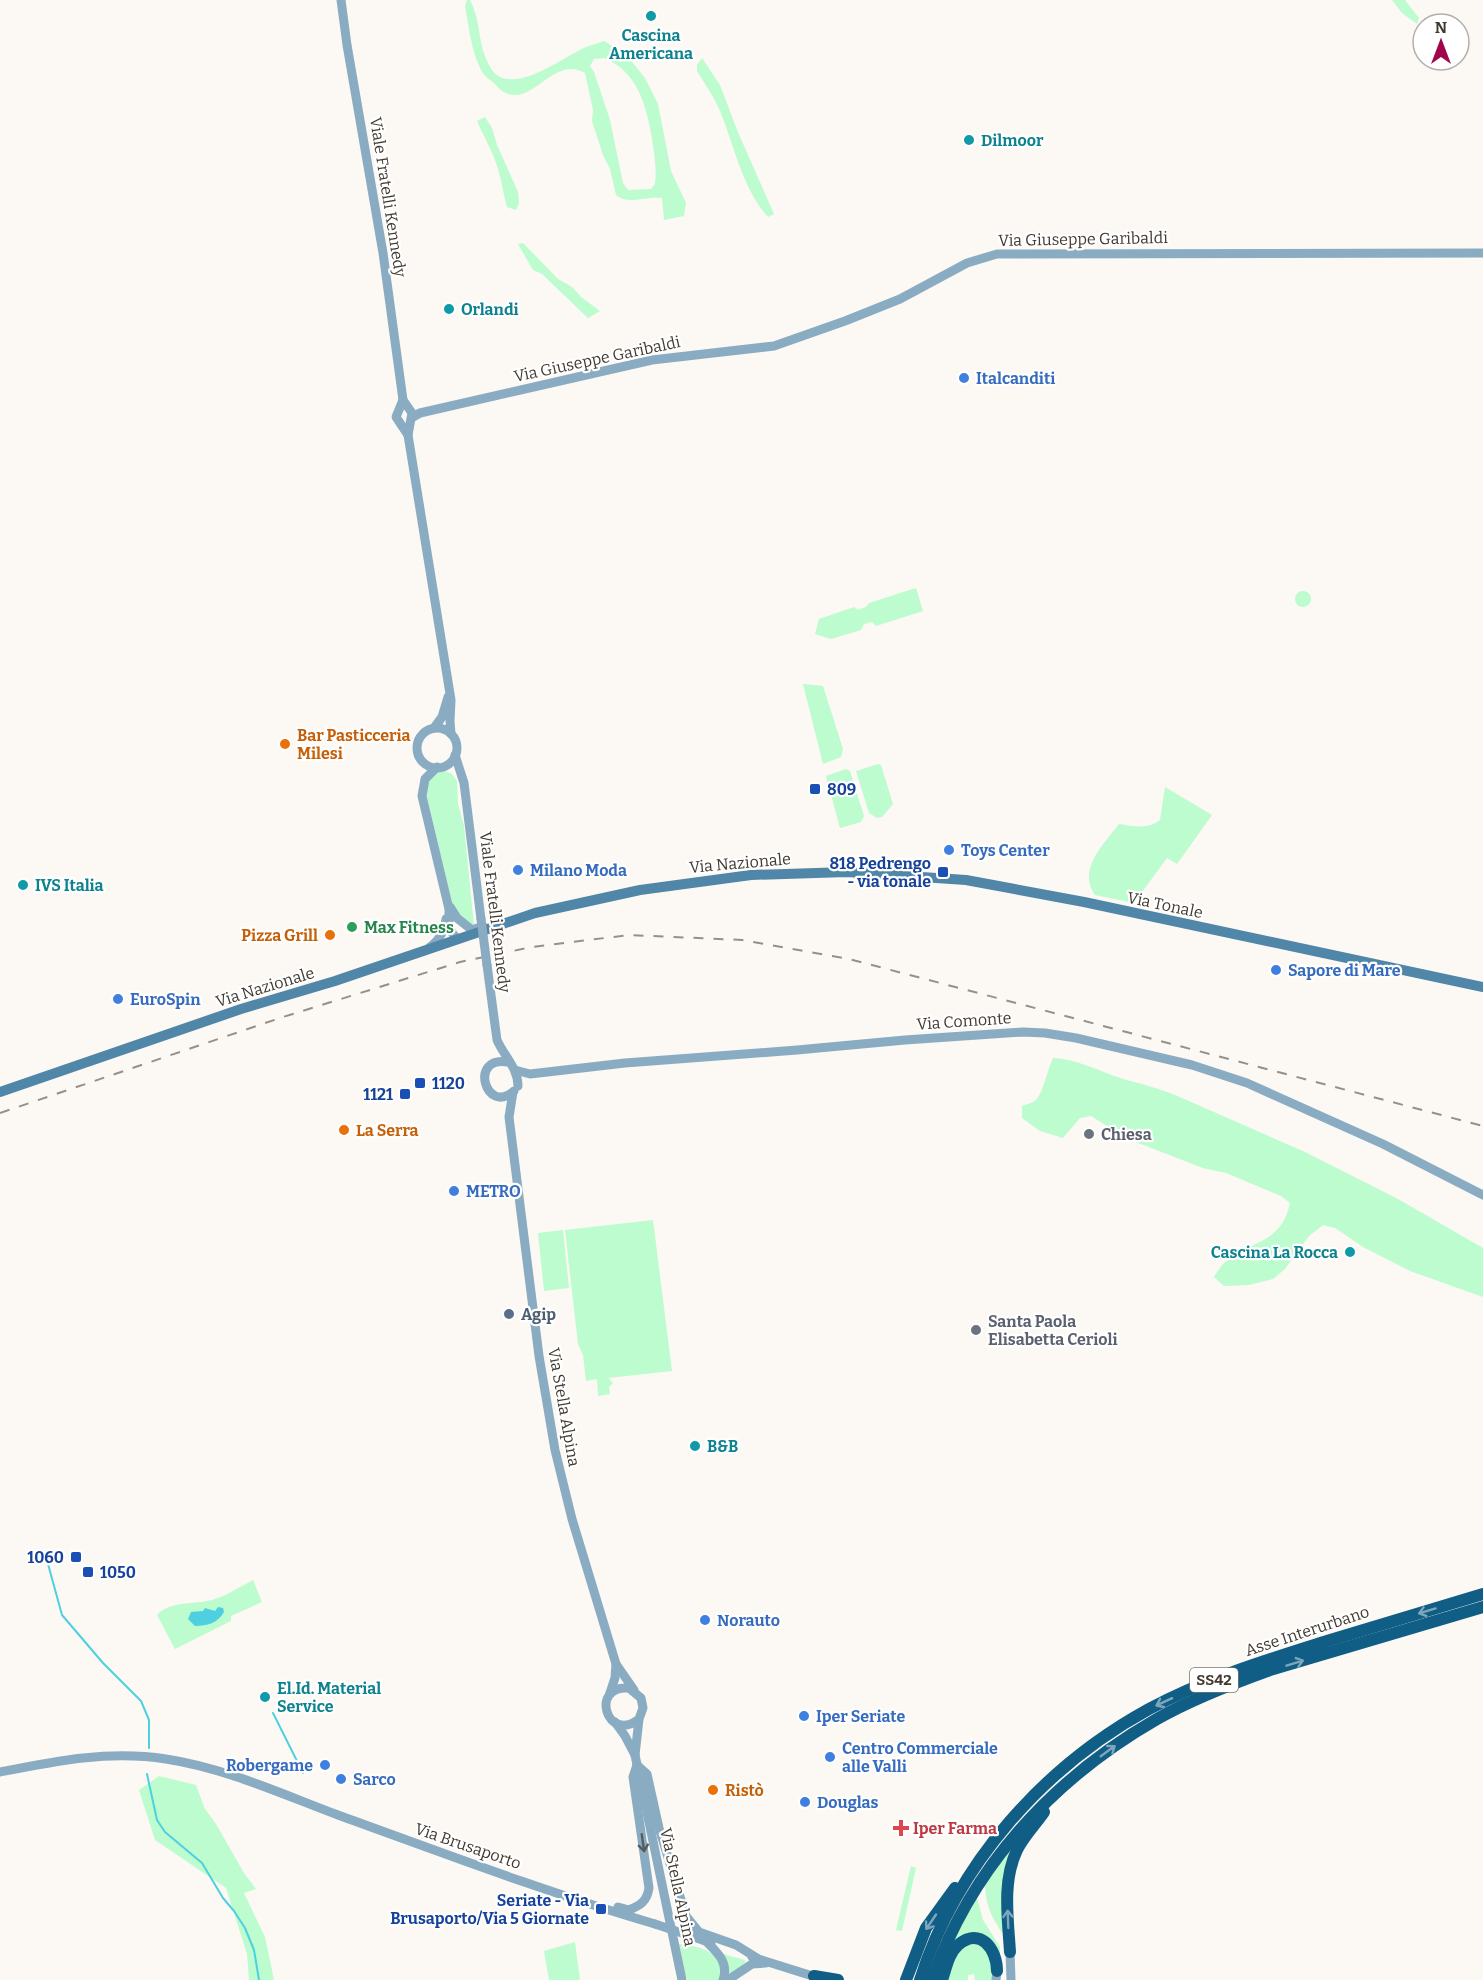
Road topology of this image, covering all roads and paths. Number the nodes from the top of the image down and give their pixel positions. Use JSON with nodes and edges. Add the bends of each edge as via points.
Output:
{"nodes":[{"id":1,"x":341,"y":0,"type":"edge"},
{"id":2,"x":1483,"y":253,"type":"edge"},
{"id":3,"x":403,"y":400,"type":"junction"},
{"id":4,"x":398,"y":410,"type":"junction"},
{"id":5,"x":413,"y":415,"type":"junction"},
{"id":6,"x":399,"y":422,"type":"junction"},
{"id":7,"x":408,"y":435,"type":"junction"},
{"id":8,"x":450,"y":692,"type":"junction"},
{"id":9,"x":434,"y":728,"type":"junction"},
{"id":10,"x":452,"y":734,"type":"junction"},
{"id":11,"x":455,"y":755,"type":"junction"},
{"id":12,"x":420,"y":759,"type":"junction"},
{"id":13,"x":440,"y":767,"type":"junction"},
{"id":14,"x":464,"y":788,"type":"junction"},
{"id":15,"x":422,"y":795,"type":"junction"},
{"id":16,"x":838,"y":872,"type":"joint"},
{"id":17,"x":449,"y":905,"type":"junction"},
{"id":18,"x":506,"y":923,"type":"junction"},
{"id":19,"x":472,"y":930,"type":"joint"},
{"id":20,"x":458,"y":939,"type":"junction"},
{"id":21,"x":428,"y":949,"type":"junction"},
{"id":22,"x":1483,"y":987,"type":"edge"},
{"id":23,"x":497,"y":1040,"type":"junction"},
{"id":24,"x":508,"y":1062,"type":"junction"},
{"id":25,"x":489,"y":1066,"type":"junction"},
{"id":26,"x":515,"y":1070,"type":"junction"},
{"id":27,"x":530,"y":1074,"type":"junction"},
{"id":28,"x":515,"y":1089,"type":"junction"},
{"id":29,"x":0,"y":1092,"type":"edge"},
{"id":30,"x":494,"y":1095,"type":"junction"},
{"id":31,"x":509,"y":1117,"type":"junction"},
{"id":32,"x":1483,"y":1194,"type":"edge"},
{"id":33,"x":1483,"y":1594,"type":"edge"},
{"id":34,"x":1483,"y":1610,"type":"edge"},
{"id":35,"x":616,"y":1664,"type":"junction"},
{"id":36,"x":634,"y":1690,"type":"junction"},
{"id":37,"x":610,"y":1695,"type":"junction"},
{"id":38,"x":639,"y":1719,"type":"junction"},
{"id":39,"x":615,"y":1722,"type":"junction"},
{"id":40,"x":635,"y":1755,"type":"junction"},
{"id":41,"x":637,"y":1765,"type":"junction"},
{"id":42,"x":1085,"y":1767,"type":"junction"},
{"id":43,"x":0,"y":1772,"type":"edge"},
{"id":44,"x":976,"y":1860,"type":"junction"},
{"id":45,"x":595,"y":1905,"type":"junction"},
{"id":46,"x":706,"y":1941,"type":"junction"},
{"id":47,"x":1010,"y":1952,"type":"joint"},
{"id":48,"x":757,"y":1958,"type":"junction"},
{"id":49,"x":778,"y":1965,"type":"junction"},
{"id":50,"x":997,"y":1976,"type":"edge"},
{"id":51,"x":820,"y":1978,"type":"edge"},
{"id":52,"x":682,"y":1980,"type":"edge"},
{"id":53,"x":723,"y":1980,"type":"edge"},
{"id":54,"x":728,"y":1980,"type":"edge"},
{"id":55,"x":838,"y":1980,"type":"edge"},
{"id":56,"x":906,"y":1980,"type":"edge"},
{"id":57,"x":920,"y":1980,"type":"edge"},
{"id":58,"x":932,"y":1980,"type":"edge"},
{"id":59,"x":942,"y":1980,"type":"edge"},
{"id":60,"x":1011,"y":1980,"type":"edge"}],
"edges":[{"from":1,"to":3,"type":"street","name":"Viale Fratelli Kennedy"},
{"from":2,"to":5,"type":"street","name":"Via Giuseppe Garibaldi","via":[[997,254],[967,263],[889,303],[774,346],[652,360]]},
{"from":3,"to":4,"type":"street"},
{"from":3,"to":5,"type":"street","name":"Viale Fratelli Kennedy"},
{"from":4,"to":5,"type":"street","via":[[404,407]]},
{"from":4,"to":6,"type":"street","name":"Viale Fratelli Kennedy"},
{"from":5,"to":6,"type":"street","via":[[405,424]]},
{"from":5,"to":7,"type":"street","name":"Viale Fratelli Kennedy"},
{"from":6,"to":7,"type":"street","name":"Viale Fratelli Kennedy"},
{"from":7,"to":8,"type":"street","name":"Viale Fratelli Kennedy"},
{"from":8,"to":9,"type":"street","name":"Viale Fratelli Kennedy"},
{"from":8,"to":10,"type":"street","name":"Viale Fratelli Kennedy"},
{"from":9,"to":10,"type":"street"},
{"from":9,"to":12,"type":"street","name":"Viale Fratelli Kennedy","via":[[419,739]]},
{"from":10,"to":11,"type":"street","name":"Viale Fratelli Kennedy"},
{"from":11,"to":13,"type":"street"},
{"from":11,"to":14,"type":"street","name":"Viale Fratelli Kennedy"},
{"from":12,"to":13,"type":"street"},
{"from":12,"to":15,"type":"street","name":"Viale Fratelli Kennedy"},
{"from":13,"to":14,"type":"street","via":[[453,772]]},
{"from":13,"to":15,"type":"street","via":[[425,778]]},
{"from":14,"to":23,"type":"street","name":"Viale Fratelli Kennedy","bridge":true},
{"from":15,"to":17,"type":"street","name":"Viale Fratelli Kennedy"},
{"from":16,"to":18,"type":"main road","name":"Via Nazionale","via":[[723,877],[569,904]]},
{"from":16,"to":22,"type":"main road","name":"Via Tonale","via":[[943,877],[1014,888]]},
{"from":17,"to":19,"type":"street","name":"Viale Fratelli Kennedy"},
{"from":17,"to":20,"type":"street","name":"Viale Fratelli Kennedy","via":[[458,925]]},
{"from":17,"to":21,"type":"street","name":"Viale Fratelli Kennedy","via":[[443,932]]},
{"from":18,"to":19,"type":"street","name":"Via Nazionale","via":[[491,923]]},
{"from":18,"to":20,"type":"main road","name":"Via Nazionale"},
{"from":20,"to":21,"type":"main road","name":"Via Nazionale"},
{"from":21,"to":29,"type":"main road","name":"Via Nazionale"},
{"from":23,"to":24,"type":"street","name":"Viale Fratelli Kennedy"},
{"from":23,"to":25,"type":"street","name":"Viale Fratelli Kennedy"},
{"from":24,"to":25,"type":"street","via":[[499,1060]]},
{"from":24,"to":26,"type":"street"},
{"from":25,"to":30,"type":"street","via":[[486,1088]]},
{"from":26,"to":27,"type":"street"},
{"from":26,"to":28,"type":"street"},
{"from":27,"to":28,"type":"street"},
{"from":27,"to":32,"type":"street","name":"Via Comonte","via":[[915,1039],[1045,1033],[1247,1083]]},
{"from":28,"to":30,"type":"street","via":[[506,1097]]},
{"from":28,"to":31,"type":"street","name":"Via Stella Alpina"},
{"from":30,"to":31,"type":"street","name":"Via Stella Alpina"},
{"from":31,"to":35,"type":"street","name":"Via Stella Alpina","via":[[549,1425],[572,1519]]},
{"from":33,"to":44,"type":"highway","name":"Asse Interurbano","number":"SS42","one_way":true,"via":[[1278,1656],[1150,1708],[1069,1763],[1026,1803]]},
{"from":42,"to":34,"type":"highway","name":"Asse Interurbano","number":"SS42","one_way":true,"via":[[1157,1719],[1220,1689],[1270,1670]]},
{"from":35,"to":36,"type":"street","name":"Via Stella Alpina"},
{"from":35,"to":37,"type":"street"},
{"from":36,"to":37,"type":"street","via":[[624,1687]]},
{"from":36,"to":38,"type":"street","name":"Via Stella Alpina","via":[[643,1703]]},
{"from":37,"to":39,"type":"street","name":"Via Stella Alpina","via":[[606,1700],[607,1713]]},
{"from":38,"to":39,"type":"street","via":[[627,1725]]},
{"from":38,"to":40,"type":"street","name":"Via Stella Alpina"},
{"from":39,"to":40,"type":"street","name":"Via Stella Alpina"},
{"from":40,"to":41,"type":"street","name":"Via Stella Alpina"},
{"from":41,"to":45,"type":"street","one_way":true,"via":[[633,1777],[648,1895],[644,1902],[629,1910]]},
{"from":41,"to":48,"type":"street","name":"Via Stella Alpina","via":[[647,1774],[686,1916],[699,1932],[736,1945]]},
{"from":41,"to":52,"type":"street","name":"Via Stella Alpina"},
{"from":47,"to":42,"type":"highway","one_way":true,"via":[[1008,1884],[1013,1858],[1044,1812]]},
{"from":42,"to":58,"type":"highway","name":"Asse Interurbano","number":"SS42","via":[[1019,1828],[992,1864],[951,1932]]},
{"from":43,"to":45,"type":"street","name":"Via Brusaporto","via":[[66,1758],[167,1759],[222,1772]]},
{"from":44,"to":56,"type":"highway","one_way":true,"via":[[926,1928]]},
{"from":44,"to":57,"type":"highway","name":"Asse Interurbano","number":"SS42"},
{"from":45,"to":46,"type":"street","name":"Via Brusaporto","bridge":true},
{"from":46,"to":48,"type":"street","name":"Via Brusaporto"},
{"from":46,"to":53,"type":"street","name":"Via Stella Alpina","via":[[721,1957]]},
{"from":47,"to":60,"type":"street"},
{"from":48,"to":49,"type":"street","name":"Via Brusaporto"},
{"from":49,"to":51,"type":"street","name":"Via Brusaporto"},
{"from":49,"to":54,"type":"street","via":[[752,1964]]},
{"from":50,"to":59,"type":"highway","via":[[996,1956],[986,1942],[973,1939],[953,1951]]},
{"from":51,"to":55,"type":"highway"}]}
